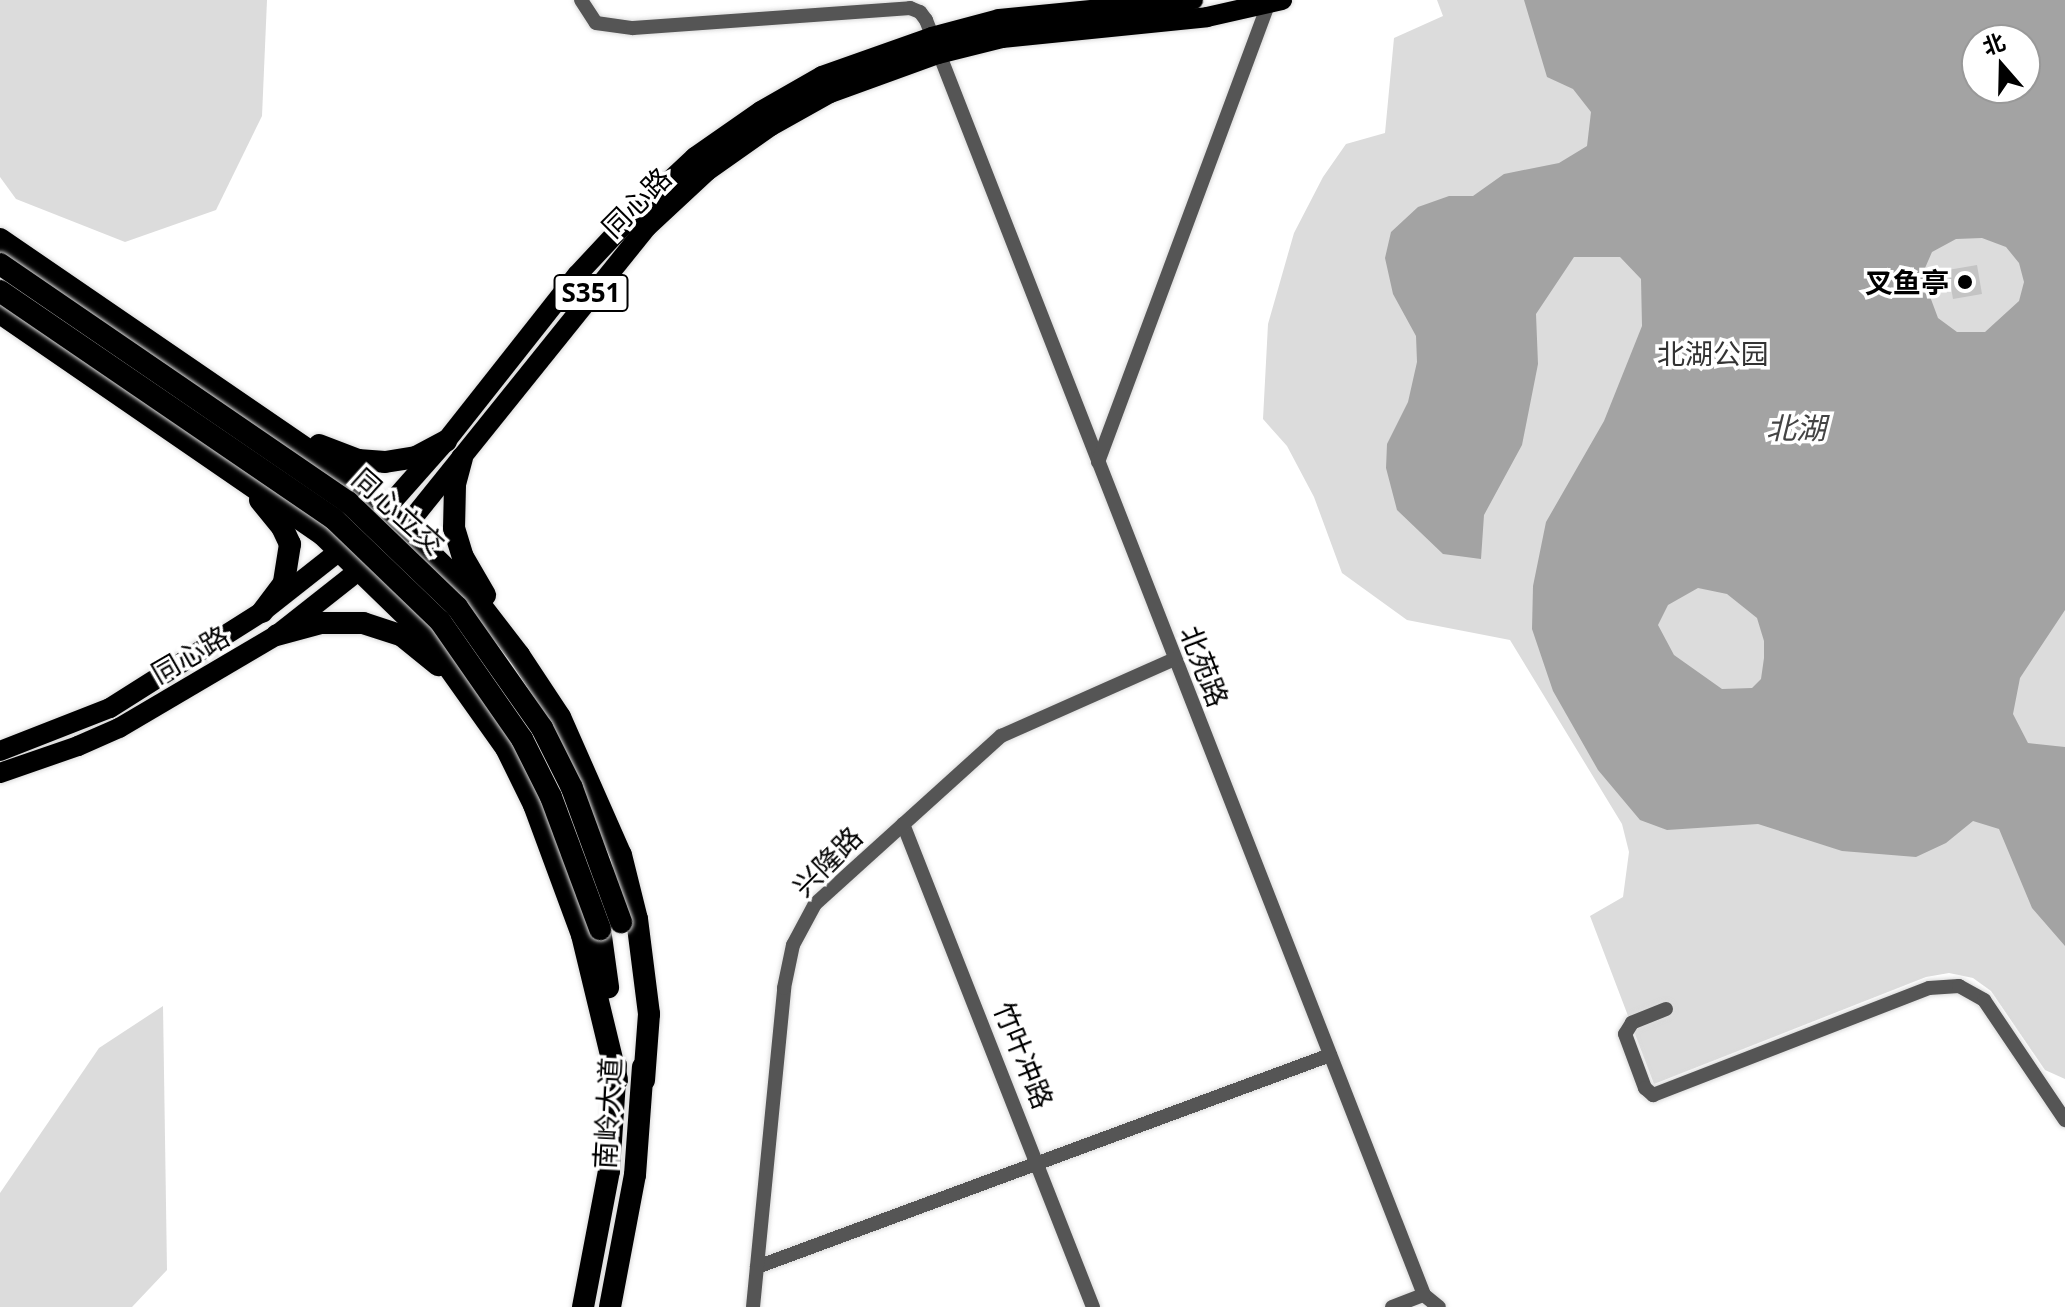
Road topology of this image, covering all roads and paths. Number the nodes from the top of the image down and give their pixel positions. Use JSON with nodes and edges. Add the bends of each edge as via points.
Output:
{"nodes":[{"id":1,"x":581,"y":0,"type":"edge"},
{"id":2,"x":1193,"y":0,"type":"edge"},
{"id":3,"x":1275,"y":2,"type":"edge"},
{"id":4,"x":1108,"y":4,"type":"edge"},
{"id":5,"x":935,"y":45,"type":"junction"},
{"id":6,"x":0,"y":239,"type":"edge"},
{"id":7,"x":0,"y":264,"type":"edge"},
{"id":8,"x":0,"y":291,"type":"edge"},
{"id":9,"x":0,"y":313,"type":"edge"},
{"id":10,"x":253,"y":409,"type":"junction"},
{"id":11,"x":446,"y":441,"type":"junction"},
{"id":12,"x":462,"y":458,"type":"junction"},
{"id":13,"x":219,"y":460,"type":"junction"},
{"id":14,"x":1098,"y":462,"type":"junction"},
{"id":15,"x":387,"y":510,"type":"junction"},
{"id":16,"x":408,"y":529,"type":"junction"},
{"id":17,"x":341,"y":551,"type":"junction"},
{"id":18,"x":361,"y":570,"type":"junction"},
{"id":19,"x":262,"y":612,"type":"junction"},
{"id":20,"x":277,"y":635,"type":"junction"},
{"id":21,"x":519,"y":655,"type":"junction"},
{"id":22,"x":1175,"y":659,"type":"junction"},
{"id":23,"x":469,"y":691,"type":"junction"},
{"id":24,"x":0,"y":751,"type":"edge"},
{"id":25,"x":0,"y":773,"type":"edge"},
{"id":26,"x":903,"y":824,"type":"junction"},
{"id":27,"x":611,"y":925,"type":"junction"},
{"id":28,"x":1666,"y":1009,"type":"dead end"},
{"id":29,"x":1330,"y":1055,"type":"junction"},
{"id":30,"x":617,"y":1080,"type":"junction"},
{"id":31,"x":644,"y":1080,"type":"junction"},
{"id":32,"x":2065,"y":1120,"type":"edge"},
{"id":33,"x":1039,"y":1163,"type":"junction"},
{"id":34,"x":757,"y":1267,"type":"junction"},
{"id":35,"x":1424,"y":1295,"type":"junction"},
{"id":36,"x":583,"y":1307,"type":"edge"},
{"id":37,"x":610,"y":1307,"type":"edge"},
{"id":38,"x":753,"y":1307,"type":"edge"},
{"id":39,"x":1093,"y":1307,"type":"edge"},
{"id":40,"x":1392,"y":1307,"type":"edge"},
{"id":41,"x":1439,"y":1307,"type":"edge"}],
"edges":[{"from":1,"to":5,"type":"street","name":"北苑路","via":[[596,23],[633,28],[910,8],[920,12]]},
{"from":2,"to":4,"type":"main road","name":"同心路","number":"S351"},
{"from":3,"to":5,"type":"main road","name":"同心路","number":"S351","via":[[1207,17]]},
{"from":3,"to":14,"type":"street"},
{"from":4,"to":5,"type":"main road","name":"同心路","number":"S351","via":[[999,19]]},
{"from":5,"to":11,"type":"main road","name":"同心路","number":"S351","via":[[822,76],[695,157],[577,275]]},
{"from":5,"to":12,"type":"main road","name":"同心路","number":"S351","via":[[830,93],[707,171],[605,275]]},
{"from":5,"to":14,"type":"street","name":"北苑路"},
{"from":6,"to":10,"type":"highway"},
{"from":7,"to":27,"type":"highway","name":"同心立交","bridge":true,"via":[[348,502],[457,607],[542,728],[572,788]]},
{"from":8,"to":27,"type":"highway","name":"同心立交","bridge":true,"via":[[334,519],[440,621],[522,739]]},
{"from":9,"to":13,"type":"highway"},
{"from":10,"to":11,"type":"highway","via":[[358,460],[416,457]]},
{"from":10,"to":15,"type":"highway"},
{"from":11,"to":15,"type":"main road","name":"同心路","number":"S351"},
{"from":12,"to":16,"type":"main road","name":"同心路","number":"S351"},
{"from":12,"to":21,"type":"highway","via":[[454,528],[463,557]]},
{"from":13,"to":17,"type":"highway"},
{"from":13,"to":19,"type":"highway","via":[[266,505],[290,544],[284,583]]},
{"from":14,"to":22,"type":"street","name":"北苑路"},
{"from":15,"to":16,"type":"highway"},
{"from":15,"to":17,"type":"main road","name":"同心路","number":"S351"},
{"from":16,"to":18,"type":"main road","name":"同心路","number":"S351"},
{"from":16,"to":21,"type":"highway","via":[[472,594]]},
{"from":17,"to":18,"type":"highway"},
{"from":17,"to":19,"type":"main road","name":"同心路","number":"S351"},
{"from":18,"to":20,"type":"main road","name":"同心路","number":"S351"},
{"from":18,"to":23,"type":"highway","via":[[425,634]]},
{"from":19,"to":24,"type":"main road","name":"同心路","number":"S351","via":[[110,708]]},
{"from":20,"to":23,"type":"highway","via":[[321,623],[363,623],[401,635]]},
{"from":20,"to":25,"type":"main road","name":"同心路","number":"S351","via":[[119,728]]},
{"from":21,"to":31,"type":"highway","via":[[560,717],[621,855],[637,919],[649,1014]]},
{"from":22,"to":26,"type":"street","name":"兴隆路","via":[[1001,736]]},
{"from":22,"to":29,"type":"street","name":"北苑路"},
{"from":23,"to":30,"type":"highway","via":[[506,748],[563,876],[599,996]]},
{"from":26,"to":33,"type":"street","name":"竹叶冲路"},
{"from":26,"to":34,"type":"street","name":"兴隆路","via":[[815,904],[793,945],[784,988]]},
{"from":27,"to":30,"type":"highway","name":"南岭大道"},
{"from":27,"to":31,"type":"highway","name":"南岭大道","via":[[639,1016]]},
{"from":28,"to":32,"type":"street","via":[[1632,1023],[1625,1034],[1649,1094],[1929,988],[1959,986],[1984,1000]]},
{"from":29,"to":33,"type":"street"},
{"from":29,"to":35,"type":"street","name":"北苑路"},
{"from":30,"to":36,"type":"highway","name":"南岭大道","via":[[609,1171]]},
{"from":31,"to":37,"type":"highway","name":"南岭大道","via":[[635,1175]]},
{"from":33,"to":34,"type":"street"},
{"from":33,"to":39,"type":"street","name":"竹叶冲路"},
{"from":34,"to":38,"type":"street","name":"兴隆路"},
{"from":35,"to":40,"type":"street"},
{"from":35,"to":41,"type":"street","name":"北苑路"}]}
